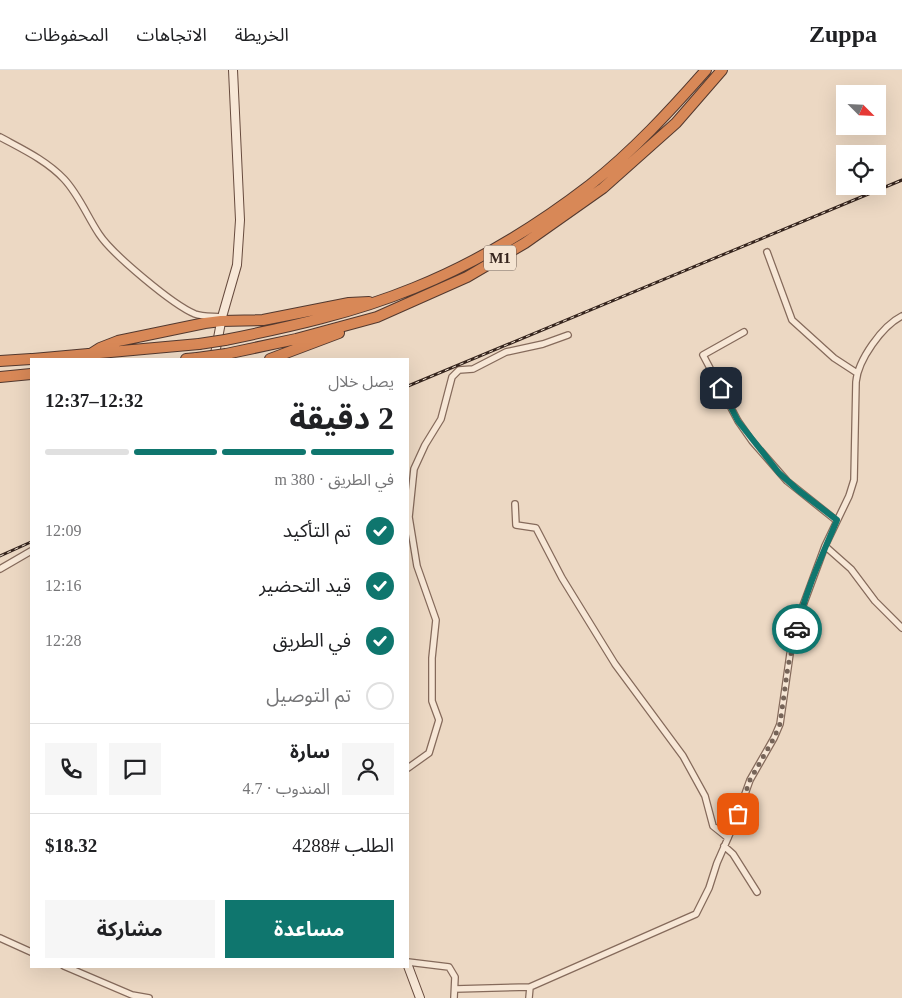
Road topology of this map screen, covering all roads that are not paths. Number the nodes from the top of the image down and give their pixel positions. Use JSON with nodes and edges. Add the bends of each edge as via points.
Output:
{"nodes":[{"id":1,"x":233,"y":70,"type":"edge"},
{"id":2,"x":706,"y":70,"type":"edge"},
{"id":3,"x":722,"y":70,"type":"edge"},
{"id":4,"x":0,"y":137,"type":"edge"},
{"id":5,"x":767,"y":252,"type":"dead end"},
{"id":6,"x":375,"y":302,"type":"junction"},
{"id":7,"x":377,"y":317,"type":"junction"},
{"id":8,"x":901,"y":318,"type":"edge"},
{"id":9,"x":222,"y":319,"type":"junction"},
{"id":10,"x":744,"y":332,"type":"dead end"},
{"id":11,"x":568,"y":335,"type":"dead end"},
{"id":12,"x":89,"y":355,"type":"junction"},
{"id":13,"x":46,"y":358,"type":"edge"},
{"id":14,"x":192,"y":358,"type":"edge"},
{"id":15,"x":214,"y":358,"type":"edge"},
{"id":16,"x":273,"y":358,"type":"edge"},
{"id":17,"x":30,"y":359,"type":"edge"},
{"id":18,"x":0,"y":361,"type":"edge"},
{"id":19,"x":857,"y":373,"type":"junction"},
{"id":20,"x":30,"y":374,"type":"edge"},
{"id":21,"x":0,"y":377,"type":"edge"},
{"id":22,"x":515,"y":504,"type":"dead end"},
{"id":23,"x":409,"y":517,"type":"edge"},
{"id":24,"x":409,"y":517,"type":"edge"},
{"id":25,"x":837,"y":520,"type":"junction"},
{"id":26,"x":825,"y":546,"type":"junction"},
{"id":27,"x":30,"y":552,"type":"edge"},
{"id":28,"x":0,"y":569,"type":"edge"},
{"id":29,"x":902,"y":628,"type":"edge"},
{"id":30,"x":409,"y":767,"type":"edge"},
{"id":31,"x":728,"y":838,"type":"junction"},
{"id":32,"x":724,"y":846,"type":"junction"},
{"id":33,"x":757,"y":892,"type":"dead end"},
{"id":34,"x":0,"y":938,"type":"edge"},
{"id":35,"x":30,"y":952,"type":"edge"},
{"id":36,"x":409,"y":962,"type":"edge"},
{"id":37,"x":69,"y":968,"type":"edge"},
{"id":38,"x":409,"y":968,"type":"edge"},
{"id":39,"x":530,"y":987,"type":"junction"},
{"id":40,"x":455,"y":989,"type":"junction"},
{"id":41,"x":149,"y":998,"type":"edge"},
{"id":42,"x":420,"y":998,"type":"edge"},
{"id":43,"x":454,"y":998,"type":"edge"},
{"id":44,"x":529,"y":998,"type":"edge"}],
"edges":[{"from":1,"to":9,"type":"street","via":[[240,220],[237,265]]},
{"from":2,"to":6,"type":"highway","number":"M1","via":[[662,119],[574,196],[521,233],[464,265]]},
{"from":3,"to":7,"type":"highway","number":"M1","via":[[676,123],[603,188],[525,243],[467,277]]},
{"from":4,"to":9,"type":"street","via":[[45,163],[64,179],[99,234],[117,254],[160,290],[182,307]]},
{"from":5,"to":19,"type":"street","via":[[792,320],[834,358]]},
{"from":6,"to":9,"type":"highway","via":[[349,303],[263,320]]},
{"from":6,"to":12,"type":"highway","number":"M1","bridge":true,"via":[[356,310],[225,340]]},
{"from":7,"to":14,"type":"highway","number":"M1","bridge":true,"via":[[296,339]]},
{"from":7,"to":16,"type":"highway"},
{"from":8,"to":19,"type":"street","via":[[867,352]]},
{"from":9,"to":12,"type":"highway","via":[[118,341]]},
{"from":9,"to":15,"type":"street"},
{"from":10,"to":25,"type":"street","via":[[703,355],[752,441],[787,481]]},
{"from":11,"to":24,"type":"street","via":[[506,352],[473,369],[459,370],[452,377],[441,420],[414,469]]},
{"from":12,"to":13,"type":"highway","number":"M1"},
{"from":17,"to":18,"type":"highway","number":"M1"},
{"from":19,"to":25,"type":"street","via":[[854,480]]},
{"from":20,"to":21,"type":"highway"},
{"from":22,"to":31,"type":"street","via":[[516,525],[536,528],[562,578],[615,664],[683,756],[705,796],[713,826]]},
{"from":23,"to":30,"type":"street","via":[[417,566],[436,620],[432,701],[439,720],[429,753]]},
{"from":25,"to":26,"type":"street"},
{"from":26,"to":29,"type":"street","via":[[851,569],[875,601]]},
{"from":26,"to":31,"type":"street","via":[[792,644],[780,724],[750,780]]},
{"from":27,"to":28,"type":"street"},
{"from":31,"to":32,"type":"street"},
{"from":32,"to":33,"type":"street","via":[[733,854]]},
{"from":32,"to":39,"type":"street","via":[[696,914]]},
{"from":34,"to":35,"type":"street"},
{"from":36,"to":40,"type":"street","via":[[449,967],[455,977]]},
{"from":37,"to":41,"type":"street","via":[[132,995]]},
{"from":38,"to":42,"type":"street"},
{"from":39,"to":40,"type":"street"},
{"from":39,"to":44,"type":"street"},
{"from":40,"to":43,"type":"street"}]}
